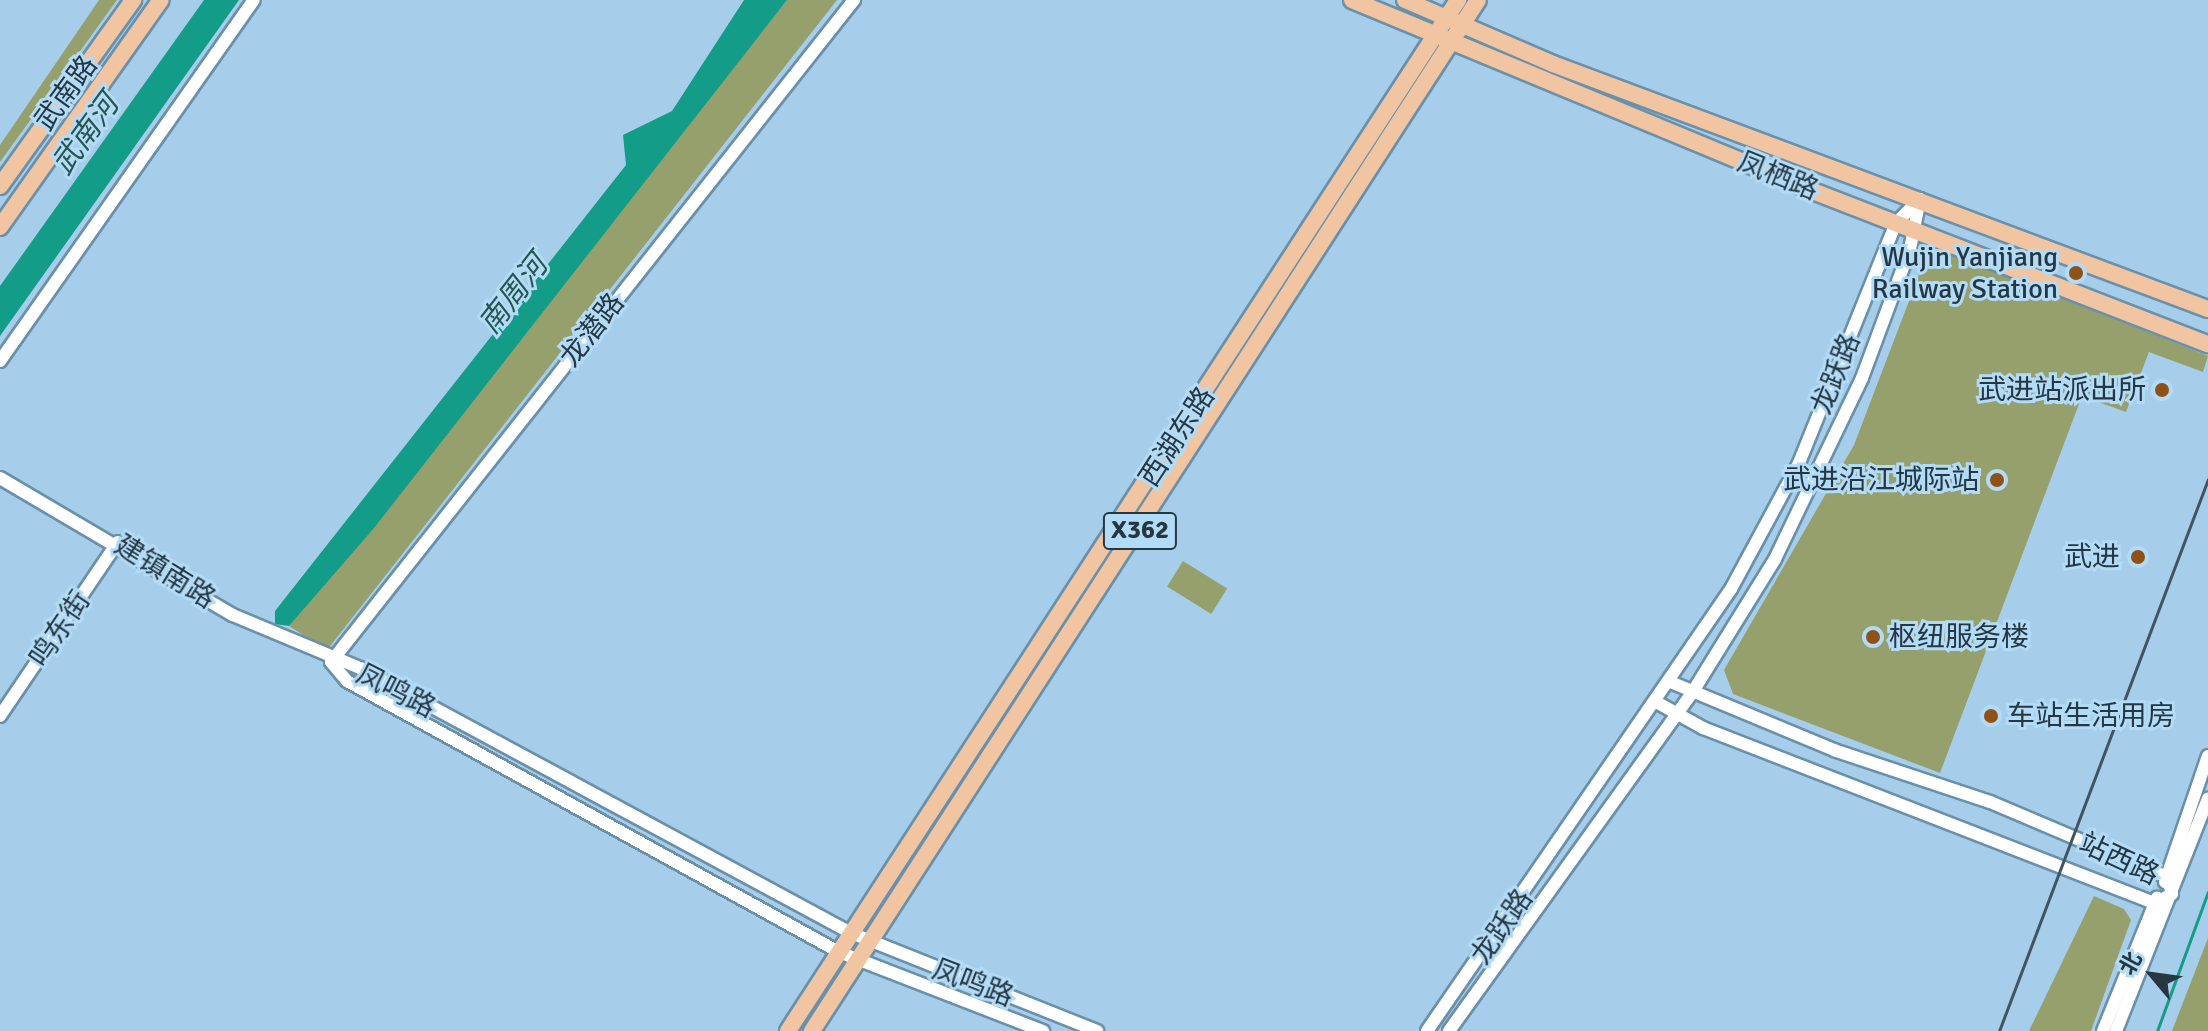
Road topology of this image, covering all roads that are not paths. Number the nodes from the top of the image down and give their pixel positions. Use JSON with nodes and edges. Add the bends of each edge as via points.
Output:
{"nodes":[{"id":1,"x":133,"y":0,"type":"edge"},
{"id":2,"x":161,"y":0,"type":"edge"},
{"id":3,"x":254,"y":0,"type":"edge"},
{"id":4,"x":854,"y":0,"type":"edge"},
{"id":5,"x":1352,"y":0,"type":"edge"},
{"id":6,"x":1405,"y":0,"type":"edge"},
{"id":7,"x":1458,"y":0,"type":"edge"},
{"id":8,"x":1478,"y":0,"type":"edge"},
{"id":9,"x":1445,"y":19,"type":"junction"},
{"id":10,"x":1463,"y":27,"type":"junction"},
{"id":11,"x":1434,"y":35,"type":"junction"},
{"id":12,"x":1451,"y":43,"type":"junction"},
{"id":13,"x":0,"y":186,"type":"edge"},
{"id":14,"x":1920,"y":199,"type":"junction"},
{"id":15,"x":1896,"y":223,"type":"junction"},
{"id":16,"x":0,"y":227,"type":"edge"},
{"id":17,"x":1916,"y":230,"type":"junction"},
{"id":18,"x":2208,"y":309,"type":"edge"},
{"id":19,"x":2208,"y":344,"type":"edge"},
{"id":20,"x":0,"y":361,"type":"edge"},
{"id":21,"x":0,"y":478,"type":"edge"},
{"id":22,"x":118,"y":542,"type":"junction"},
{"id":23,"x":331,"y":662,"type":"junction"},
{"id":24,"x":1671,"y":682,"type":"junction"},
{"id":25,"x":1692,"y":693,"type":"junction"},
{"id":26,"x":1656,"y":702,"type":"junction"},
{"id":27,"x":1678,"y":711,"type":"junction"},
{"id":28,"x":0,"y":716,"type":"edge"},
{"id":29,"x":2208,"y":756,"type":"edge"},
{"id":30,"x":2208,"y":799,"type":"edge"},
{"id":31,"x":2167,"y":877,"type":"junction"},
{"id":32,"x":2172,"y":894,"type":"junction"},
{"id":33,"x":2155,"y":903,"type":"junction"},
{"id":34,"x":851,"y":933,"type":"junction"},
{"id":35,"x":870,"y":942,"type":"junction"},
{"id":36,"x":839,"y":952,"type":"junction"},
{"id":37,"x":858,"y":960,"type":"junction"},
{"id":38,"x":788,"y":1031,"type":"edge"},
{"id":39,"x":812,"y":1031,"type":"edge"},
{"id":40,"x":1043,"y":1031,"type":"edge"},
{"id":41,"x":1097,"y":1031,"type":"edge"},
{"id":42,"x":1427,"y":1031,"type":"edge"},
{"id":43,"x":1449,"y":1031,"type":"edge"},
{"id":44,"x":2103,"y":1031,"type":"edge"},
{"id":45,"x":2116,"y":1031,"type":"edge"}],
"edges":[{"from":1,"to":13,"type":"main road","name":"武南路"},
{"from":2,"to":16,"type":"main road","name":"武南路"},
{"from":3,"to":20,"type":"street"},
{"from":4,"to":23,"type":"street","name":"龙潜路"},
{"from":5,"to":11,"type":"main road","name":"凤栖路"},
{"from":6,"to":9,"type":"main road","name":"凤栖路"},
{"from":7,"to":9,"type":"main road","name":"西湖东路","number":"X362"},
{"from":8,"to":10,"type":"main road","name":"西湖东路","number":"X362"},
{"from":9,"to":10,"type":"main road","name":"凤栖路"},
{"from":9,"to":11,"type":"main road","name":"西湖东路","number":"X362"},
{"from":10,"to":12,"type":"main road","name":"西湖东路","number":"X362"},
{"from":10,"to":14,"type":"main road","name":"凤栖路"},
{"from":11,"to":12,"type":"main road","name":"凤栖路"},
{"from":11,"to":34,"type":"main road","name":"西湖东路","number":"X362"},
{"from":12,"to":15,"type":"main road","name":"凤栖路"},
{"from":12,"to":35,"type":"main road","name":"西湖东路","number":"X362"},
{"from":14,"to":15,"type":"street","name":"龙跃路"},
{"from":14,"to":17,"type":"street","name":"龙跃路"},
{"from":14,"to":18,"type":"main road","name":"凤栖路"},
{"from":15,"to":17,"type":"main road","name":"凤栖路"},
{"from":15,"to":24,"type":"street","name":"龙跃路","via":[[1799,463]]},
{"from":17,"to":19,"type":"main road","name":"凤栖路"},
{"from":17,"to":25,"type":"street","name":"龙跃路","via":[[1826,460]]},
{"from":21,"to":22,"type":"street","name":"建镇南路"},
{"from":22,"to":23,"type":"street","name":"建镇南路","via":[[233,615]]},
{"from":22,"to":28,"type":"street","name":"鸣东街"},
{"from":23,"to":34,"type":"street","name":"凤鸣路","via":[[360,668]]},
{"from":23,"to":36,"type":"street","name":"凤鸣路","via":[[347,681]]},
{"from":24,"to":25,"type":"street","name":"站西路"},
{"from":24,"to":26,"type":"street","name":"龙跃路"},
{"from":25,"to":27,"type":"street","name":"龙跃路"},
{"from":25,"to":31,"type":"street","name":"站西路","via":[[1963,791]]},
{"from":26,"to":27,"type":"street","name":"站西路"},
{"from":26,"to":42,"type":"street","name":"龙跃路"},
{"from":27,"to":33,"type":"street","name":"站西路","via":[[1703,728]]},
{"from":27,"to":43,"type":"street","name":"龙跃路"},
{"from":29,"to":31,"type":"street"},
{"from":30,"to":32,"type":"street"},
{"from":31,"to":32,"type":"street","name":"站西路"},
{"from":31,"to":33,"type":"street"},
{"from":32,"to":33,"type":"street","name":"站西路"},
{"from":32,"to":45,"type":"street"},
{"from":33,"to":44,"type":"street"},
{"from":34,"to":35,"type":"street","name":"凤鸣路"},
{"from":34,"to":36,"type":"main road","name":"西湖东路","number":"X362"},
{"from":35,"to":37,"type":"main road","name":"西湖东路","number":"X362"},
{"from":35,"to":41,"type":"street","name":"凤鸣路"},
{"from":36,"to":37,"type":"street","name":"凤鸣路"},
{"from":36,"to":38,"type":"main road","name":"西湖东路","number":"X362"},
{"from":37,"to":39,"type":"main road","name":"西湖东路","number":"X362"},
{"from":37,"to":40,"type":"street","name":"凤鸣路"}]}
